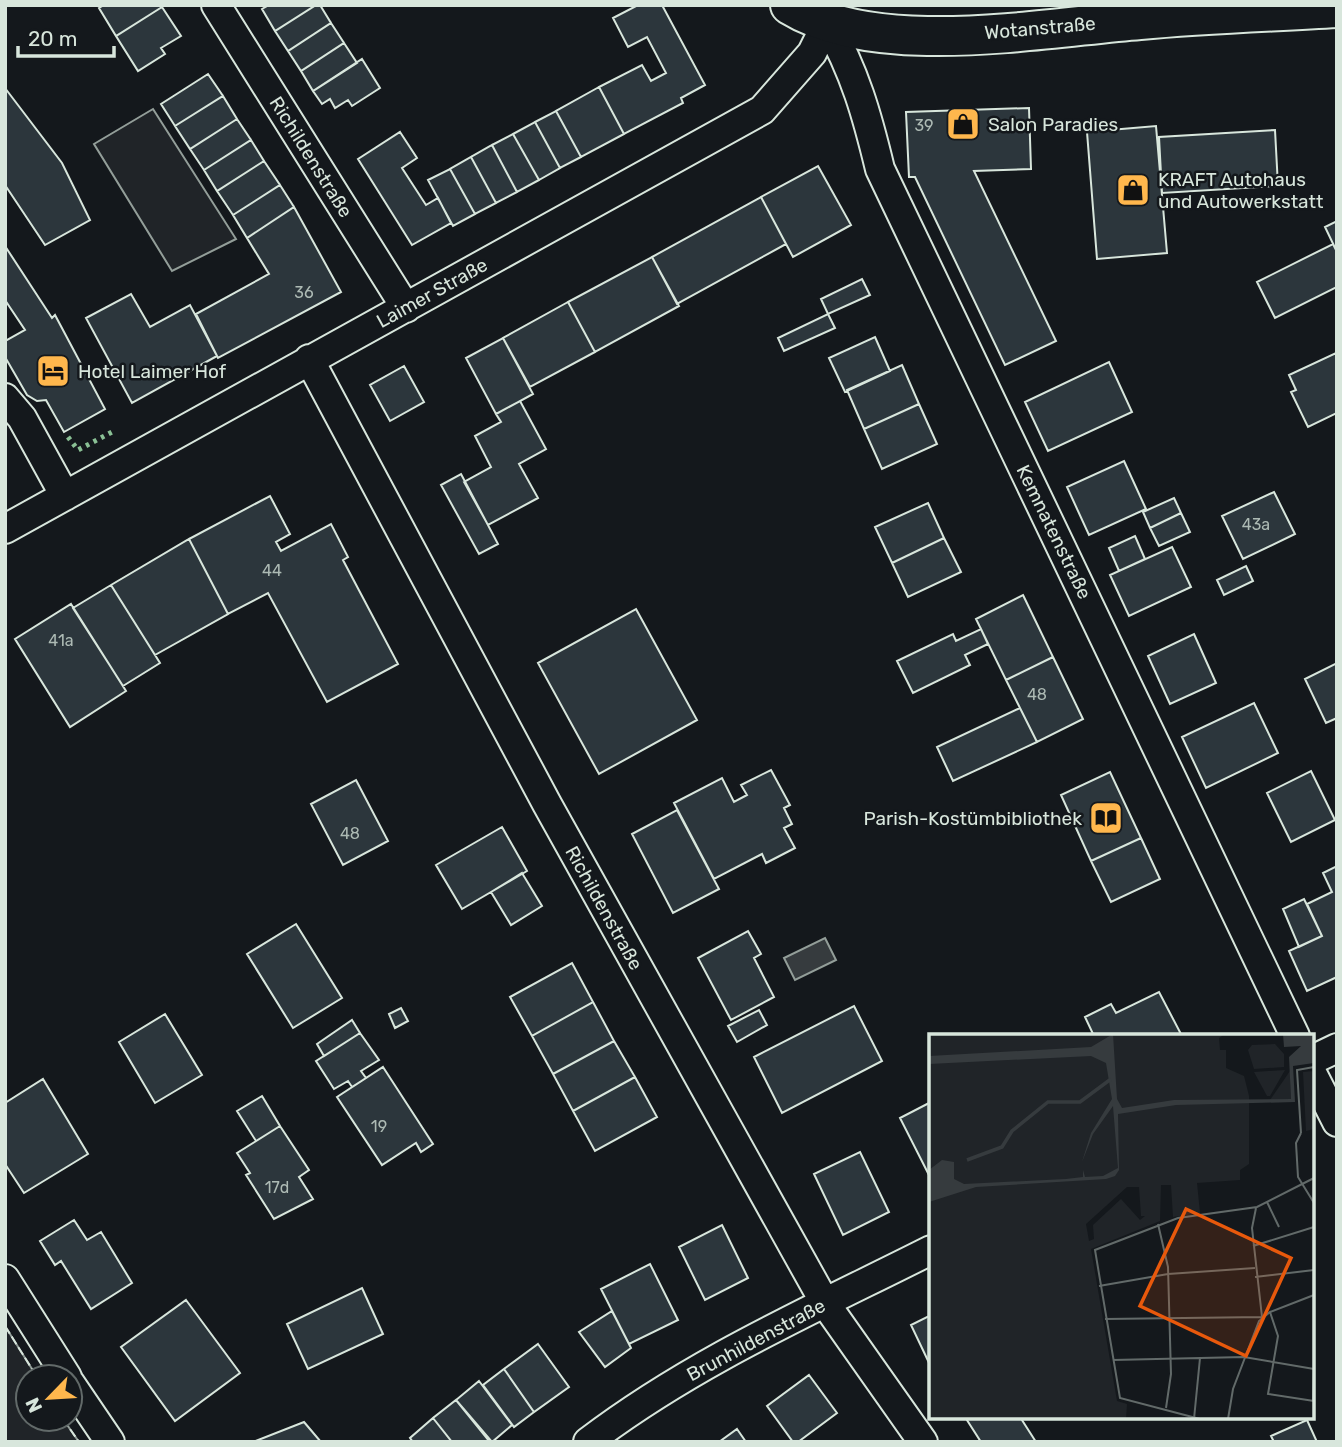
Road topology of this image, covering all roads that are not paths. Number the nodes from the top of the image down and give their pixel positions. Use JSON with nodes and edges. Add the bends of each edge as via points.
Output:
{"nodes":[{"id":1,"x":216,"y":5,"type":"edge"},
{"id":2,"x":790,"y":5,"type":"edge"},
{"id":3,"x":1337,"y":8,"type":"edge"},
{"id":4,"x":827,"y":23,"type":"junction"},
{"id":5,"x":405,"y":308,"type":"junction"},
{"id":6,"x":309,"y":359,"type":"junction"},
{"id":7,"x":5,"y":398,"type":"edge"},
{"id":8,"x":65,"y":496,"type":"junction"},
{"id":9,"x":5,"y":528,"type":"edge"},
{"id":10,"x":1293,"y":1034,"type":"edge"},
{"id":11,"x":1337,"y":1048,"type":"edge"},
{"id":12,"x":1314,"y":1059,"type":"edge"},
{"id":13,"x":1314,"y":1077,"type":"edge"},
{"id":14,"x":1337,"y":1122,"type":"edge"},
{"id":15,"x":929,"y":1251,"type":"edge"},
{"id":16,"x":5,"y":1279,"type":"edge"},
{"id":17,"x":825,"y":1303,"type":"junction"},
{"id":18,"x":57,"y":1363,"type":"edge"},
{"id":19,"x":84,"y":1403,"type":"edge"},
{"id":20,"x":110,"y":1442,"type":"edge"},
{"id":21,"x":588,"y":1442,"type":"edge"},
{"id":22,"x":923,"y":1442,"type":"edge"}],
"edges":[{"from":1,"to":5,"type":"street","name":"Richildenstraße"},
{"from":2,"to":4,"type":"main road","name":"Wotanstraße"},
{"from":3,"to":4,"type":"main road","name":"Wotanstraße","via":[[985,33],[884,35]]},
{"from":4,"to":5,"type":"street","name":"Laimer Straße","via":[[811,53],[762,110]]},
{"from":4,"to":10,"type":"street","name":"Kemnatenstraße","via":[[850,64],[880,169]]},
{"from":5,"to":6,"type":"street","name":"Laimer Straße"},
{"from":6,"to":8,"type":"street","name":"Laimer Straße"},
{"from":6,"to":17,"type":"street","name":"Richildenstraße","via":[[547,804]]},
{"from":7,"to":8,"type":"street","via":[[22,418]]},
{"from":8,"to":9,"type":"street","name":"Laimer Straße"},
{"from":11,"to":12,"type":"street"},
{"from":13,"to":14,"type":"street"},
{"from":15,"to":17,"type":"street","name":"Brunhildenstraße"},
{"from":16,"to":18,"type":"street"},
{"from":17,"to":21,"type":"street","name":"Brunhildenstraße","via":[[754,1337],[663,1390]]},
{"from":17,"to":22,"type":"street","name":"Richildenstraße"},
{"from":19,"to":20,"type":"street"}]}
